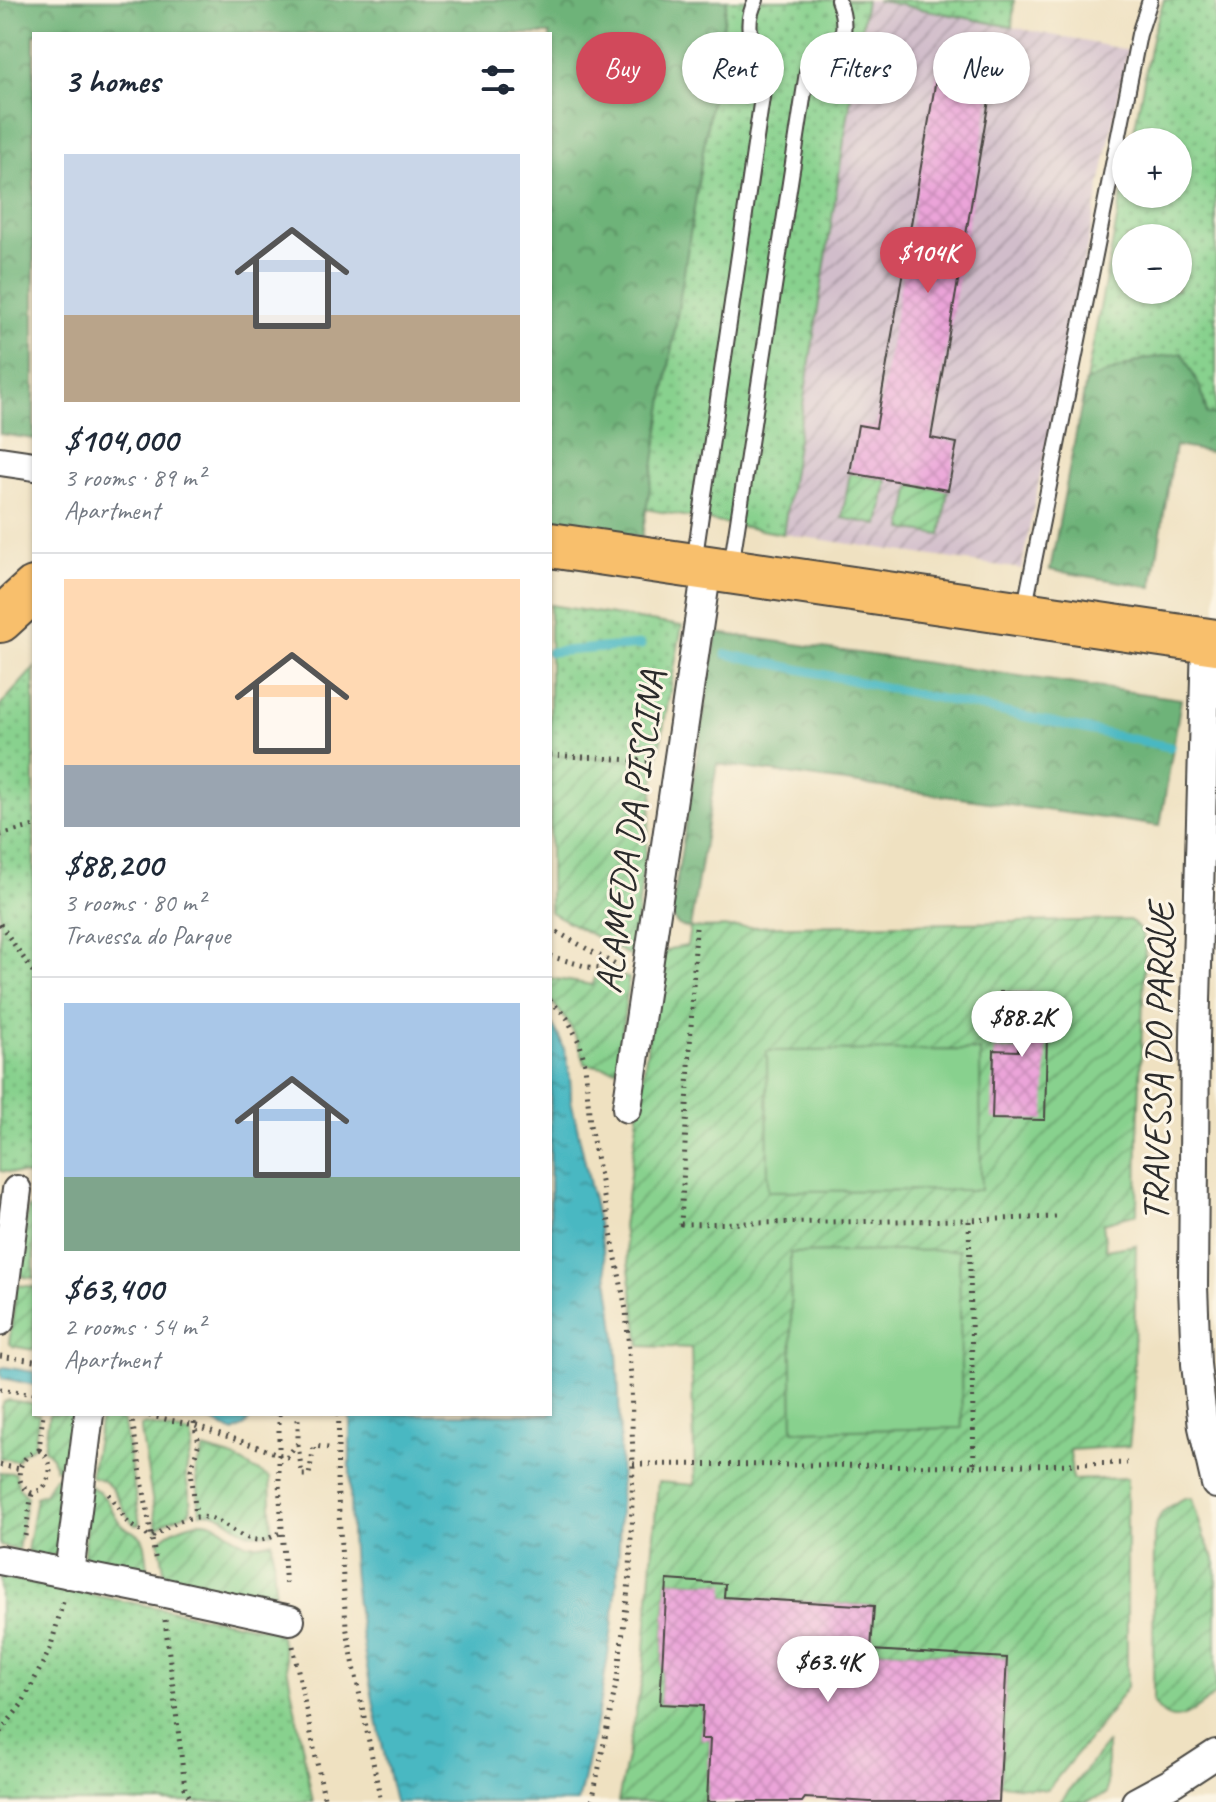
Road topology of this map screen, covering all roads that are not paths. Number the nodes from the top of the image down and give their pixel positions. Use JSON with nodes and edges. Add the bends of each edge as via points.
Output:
{"nodes":[{"id":1,"x":756,"y":0,"type":"edge"},
{"id":2,"x":838,"y":0,"type":"edge"},
{"id":3,"x":1150,"y":0,"type":"edge"},
{"id":4,"x":0,"y":461,"type":"edge"},
{"id":5,"x":32,"y":466,"type":"edge"},
{"id":6,"x":552,"y":545,"type":"edge"},
{"id":7,"x":710,"y":568,"type":"junction"},
{"id":8,"x":32,"y":591,"type":"edge"},
{"id":9,"x":1024,"y":614,"type":"junction"},
{"id":10,"x":0,"y":620,"type":"edge"},
{"id":11,"x":1211,"y":641,"type":"edge"},
{"id":12,"x":627,"y":1108,"type":"dead end"},
{"id":13,"x":17,"y":1190,"type":"edge"},
{"id":14,"x":0,"y":1321,"type":"edge"},
{"id":15,"x":89,"y":1416,"type":"edge"},
{"id":16,"x":1216,"y":1484,"type":"edge"},
{"id":17,"x":10,"y":1562,"type":"edge"},
{"id":18,"x":69,"y":1574,"type":"junction"},
{"id":19,"x":290,"y":1620,"type":"dead end"},
{"id":20,"x":1216,"y":1754,"type":"edge"},
{"id":21,"x":1136,"y":1802,"type":"edge"}],
"edges":[{"from":1,"to":7,"type":"lane","via":[[749,26],[752,42],[767,63]]},
{"from":2,"to":7,"type":"lane","via":[[844,15],[840,46],[831,59],[807,72]]},
{"from":3,"to":9,"type":"lane"},
{"from":4,"to":5,"type":"street"},
{"from":6,"to":7,"type":"main road"},
{"from":7,"to":9,"type":"main road"},
{"from":7,"to":12,"type":"street","name":"ALAMEDA DA PISCINA"},
{"from":8,"to":10,"type":"main road"},
{"from":9,"to":11,"type":"main road"},
{"from":11,"to":16,"type":"street","name":"TRAVESSA DO PARQUE","via":[[1195,1037],[1193,1286],[1203,1427]]},
{"from":13,"to":14,"type":"street"},
{"from":15,"to":18,"type":"street"},
{"from":17,"to":18,"type":"street"},
{"from":18,"to":19,"type":"street"},
{"from":20,"to":21,"type":"street"}]}
